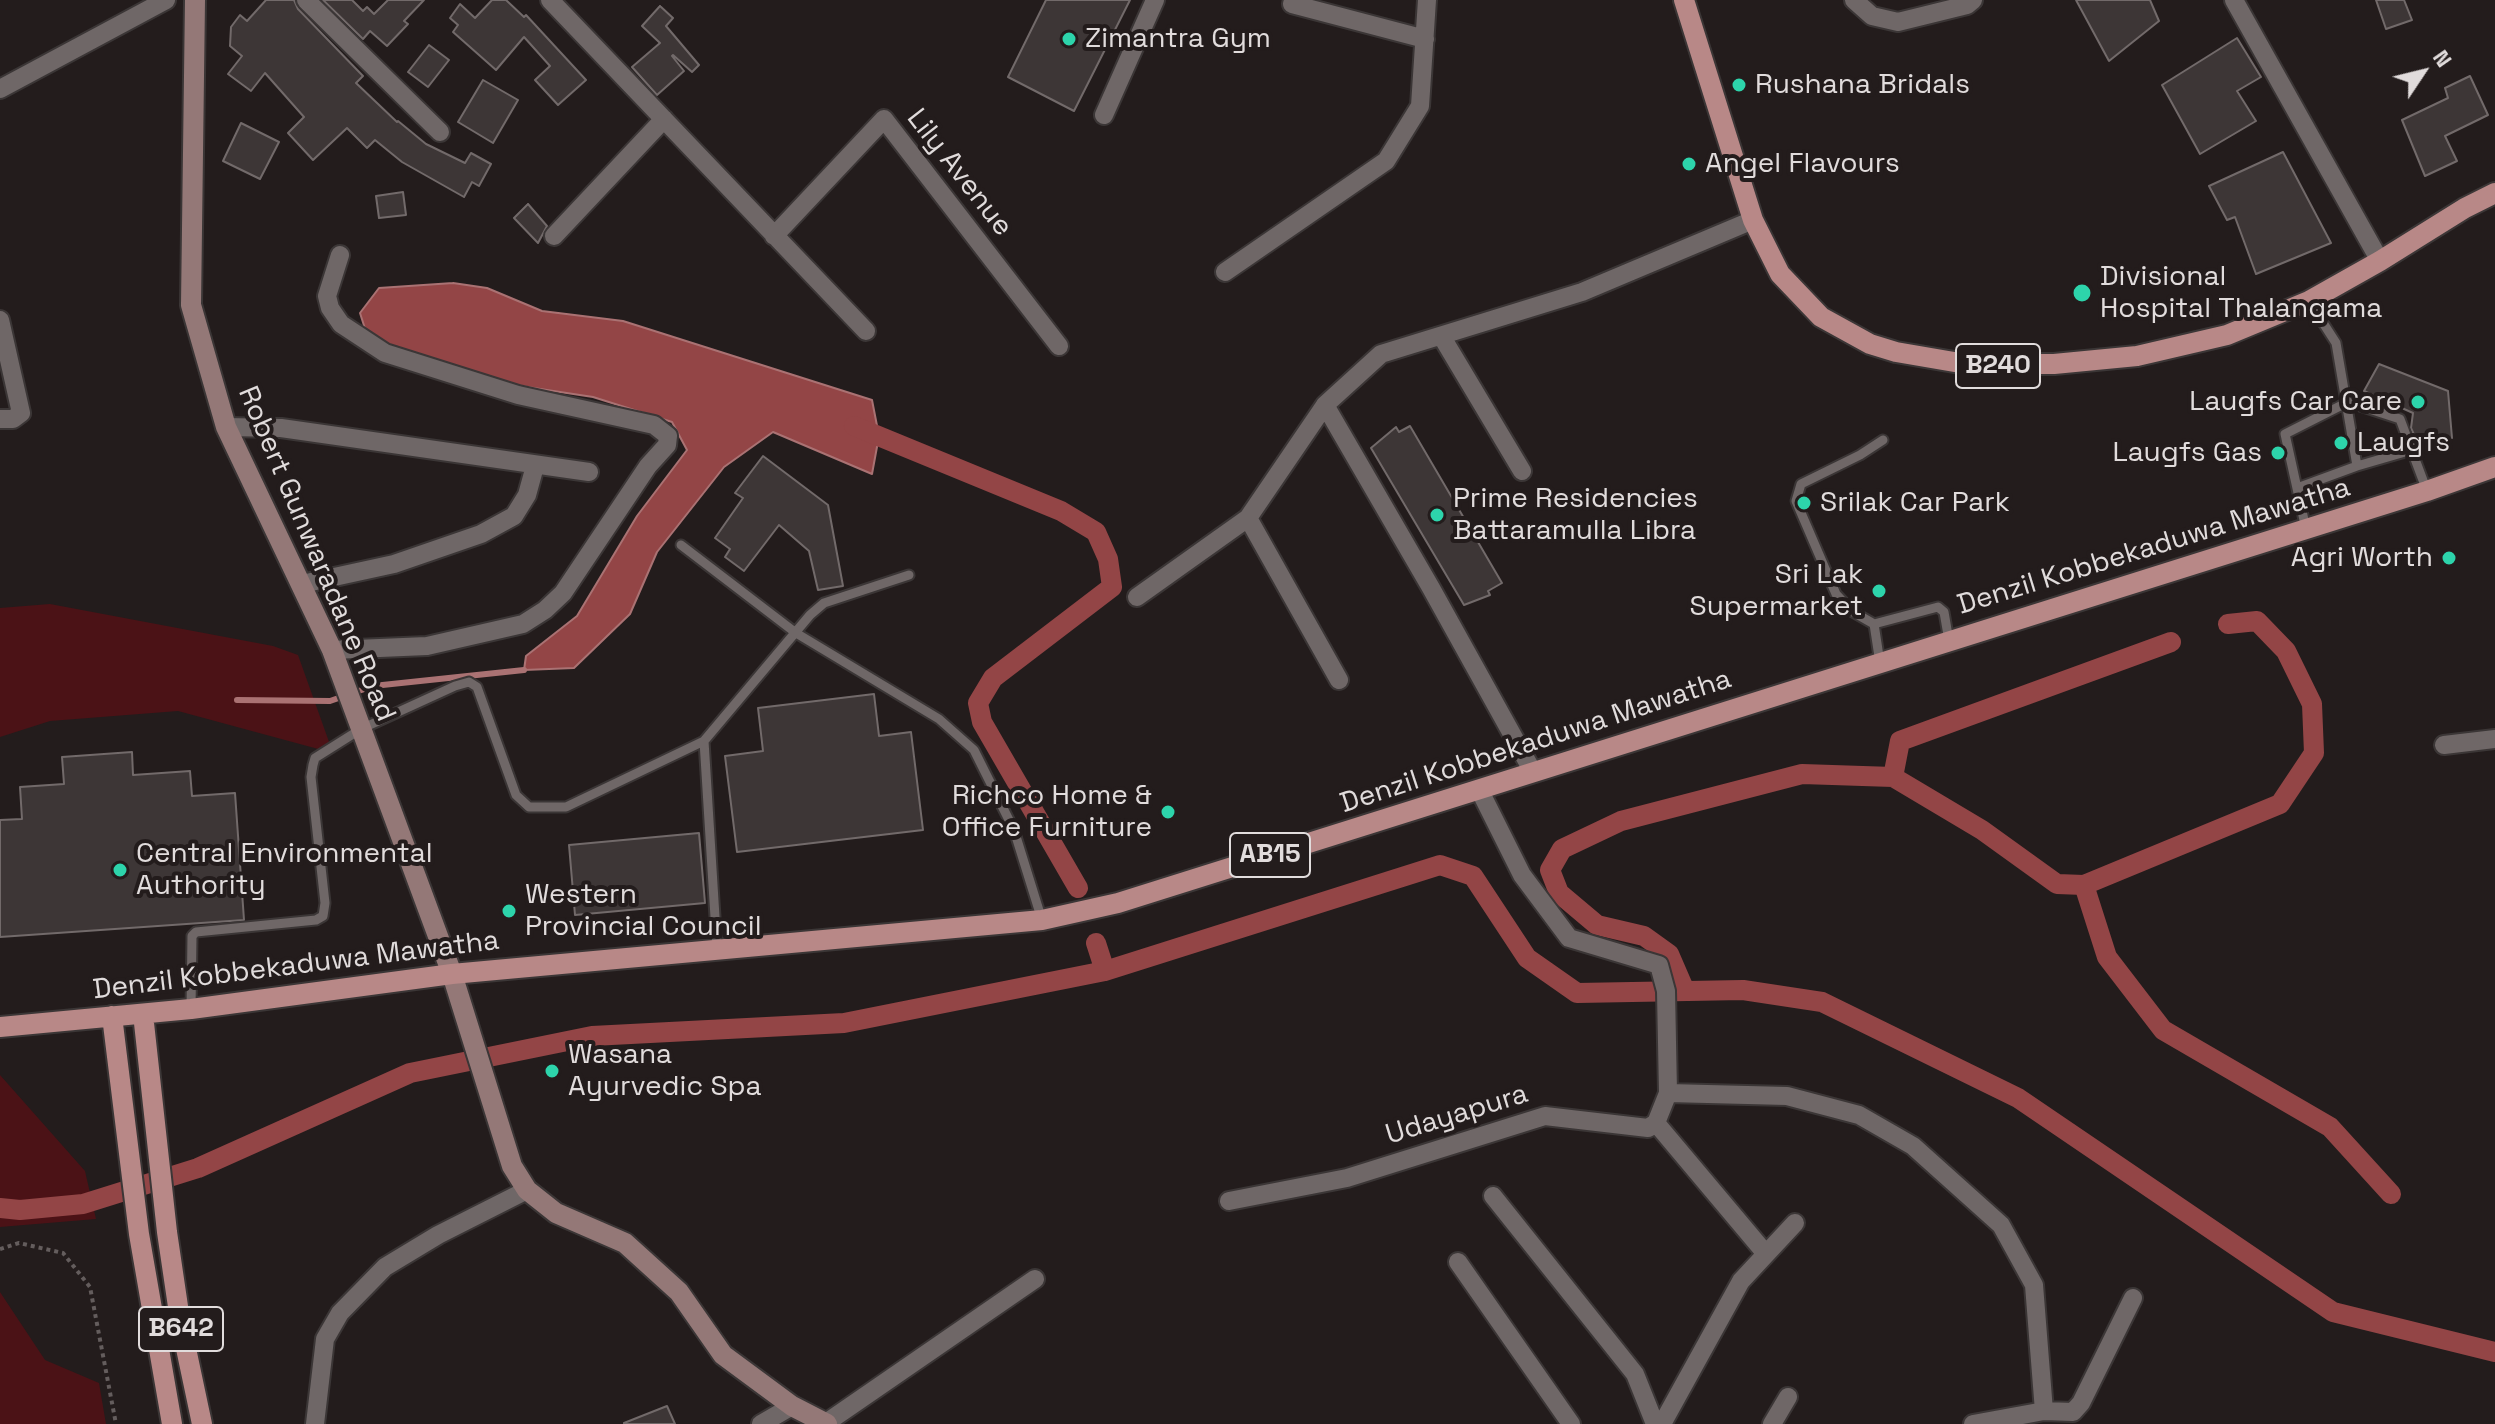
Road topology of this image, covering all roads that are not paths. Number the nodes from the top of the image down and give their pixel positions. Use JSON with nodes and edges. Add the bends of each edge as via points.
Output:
{"nodes":[{"id":1,"x":166,"y":0,"type":"edge"},
{"id":2,"x":195,"y":0,"type":"edge"},
{"id":3,"x":306,"y":0,"type":"edge"},
{"id":4,"x":550,"y":0,"type":"edge"},
{"id":5,"x":1155,"y":0,"type":"edge"},
{"id":6,"x":1427,"y":0,"type":"edge"},
{"id":7,"x":1684,"y":0,"type":"edge"},
{"id":8,"x":1854,"y":0,"type":"edge"},
{"id":9,"x":1973,"y":0,"type":"edge"},
{"id":10,"x":2234,"y":0,"type":"edge"},
{"id":11,"x":1292,"y":4,"type":"dead end"},
{"id":12,"x":1425,"y":39,"type":"junction"},
{"id":13,"x":0,"y":89,"type":"edge"},
{"id":14,"x":1104,"y":115,"type":"dead end"},
{"id":15,"x":664,"y":119,"type":"junction"},
{"id":16,"x":440,"y":132,"type":"dead end"},
{"id":17,"x":2495,"y":193,"type":"edge"},
{"id":18,"x":1753,"y":220,"type":"junction"},
{"id":19,"x":554,"y":236,"type":"dead end"},
{"id":20,"x":774,"y":236,"type":"junction"},
{"id":21,"x":340,"y":255,"type":"dead end"},
{"id":22,"x":2380,"y":261,"type":"junction"},
{"id":23,"x":1225,"y":272,"type":"dead end"},
{"id":24,"x":2309,"y":301,"type":"junction"},
{"id":25,"x":0,"y":320,"type":"edge"},
{"id":26,"x":866,"y":331,"type":"dead end"},
{"id":27,"x":1442,"y":337,"type":"junction"},
{"id":28,"x":1059,"y":346,"type":"dead end"},
{"id":29,"x":2348,"y":402,"type":"junction"},
{"id":30,"x":1325,"y":405,"type":"junction"},
{"id":31,"x":0,"y":419,"type":"edge"},
{"id":32,"x":226,"y":427,"type":"junction"},
{"id":33,"x":1883,"y":440,"type":"dead end"},
{"id":34,"x":2412,"y":450,"type":"junction"},
{"id":35,"x":535,"y":466,"type":"junction"},
{"id":36,"x":2357,"y":466,"type":"junction"},
{"id":37,"x":2495,"y":467,"type":"edge"},
{"id":38,"x":1522,"y":471,"type":"dead end"},
{"id":39,"x":589,"y":472,"type":"dead end"},
{"id":40,"x":2297,"y":488,"type":"junction"},
{"id":41,"x":2427,"y":491,"type":"junction"},
{"id":42,"x":1248,"y":518,"type":"junction"},
{"id":43,"x":2306,"y":529,"type":"junction"},
{"id":44,"x":681,"y":545,"type":"dead end"},
{"id":45,"x":909,"y":575,"type":"dead end"},
{"id":46,"x":302,"y":584,"type":"junction"},
{"id":47,"x":1137,"y":597,"type":"dead end"},
{"id":48,"x":1874,"y":624,"type":"junction"},
{"id":49,"x":796,"y":633,"type":"junction"},
{"id":50,"x":1949,"y":641,"type":"junction"},
{"id":51,"x":336,"y":659,"type":"junction"},
{"id":52,"x":1880,"y":663,"type":"junction"},
{"id":53,"x":1339,"y":680,"type":"dead end"},
{"id":54,"x":358,"y":721,"type":"junction"},
{"id":55,"x":2495,"y":739,"type":"edge"},
{"id":56,"x":704,"y":741,"type":"junction"},
{"id":57,"x":2444,"y":745,"type":"dead end"},
{"id":58,"x":1533,"y":772,"type":"junction"},
{"id":59,"x":1479,"y":789,"type":"junction"},
{"id":60,"x":1042,"y":920,"type":"junction"},
{"id":61,"x":717,"y":950,"type":"junction"},
{"id":62,"x":452,"y":974,"type":"junction"},
{"id":63,"x":191,"y":1009,"type":"junction"},
{"id":64,"x":143,"y":1014,"type":"junction"},
{"id":65,"x":112,"y":1016,"type":"junction"},
{"id":66,"x":0,"y":1027,"type":"edge"},
{"id":67,"x":1668,"y":1093,"type":"junction"},
{"id":68,"x":1656,"y":1123,"type":"junction"},
{"id":69,"x":527,"y":1190,"type":"junction"},
{"id":70,"x":1493,"y":1196,"type":"dead end"},
{"id":71,"x":1229,"y":1201,"type":"dead end"},
{"id":72,"x":1795,"y":1223,"type":"dead end"},
{"id":73,"x":1766,"y":1254,"type":"junction"},
{"id":74,"x":1458,"y":1262,"type":"dead end"},
{"id":75,"x":1035,"y":1279,"type":"dead end"},
{"id":76,"x":2133,"y":1298,"type":"dead end"},
{"id":77,"x":1788,"y":1397,"type":"dead end"},
{"id":78,"x":792,"y":1406,"type":"junction"},
{"id":79,"x":2044,"y":1411,"type":"junction"},
{"id":80,"x":826,"y":1423,"type":"edge"},
{"id":81,"x":172,"y":1424,"type":"edge"},
{"id":82,"x":202,"y":1424,"type":"edge"},
{"id":83,"x":315,"y":1424,"type":"edge"},
{"id":84,"x":761,"y":1424,"type":"edge"},
{"id":85,"x":1571,"y":1424,"type":"edge"},
{"id":86,"x":1655,"y":1424,"type":"edge"},
{"id":87,"x":1662,"y":1424,"type":"edge"},
{"id":88,"x":1772,"y":1424,"type":"edge"},
{"id":89,"x":1973,"y":1424,"type":"edge"}],
"edges":[{"from":1,"to":13,"type":"street"},
{"from":2,"to":32,"type":"street","name":"Robert Gunwaradane Road","via":[[191,305]]},
{"from":3,"to":16,"type":"street"},
{"from":4,"to":15,"type":"street"},
{"from":5,"to":14,"type":"street"},
{"from":6,"to":12,"type":"street"},
{"from":7,"to":18,"type":"main road","number":"B240"},
{"from":8,"to":9,"type":"street","via":[[1872,16],[1898,22]]},
{"from":10,"to":22,"type":"street"},
{"from":11,"to":12,"type":"street"},
{"from":12,"to":23,"type":"street","via":[[1420,106],[1386,161]]},
{"from":15,"to":19,"type":"street"},
{"from":15,"to":20,"type":"street"},
{"from":17,"to":22,"type":"main road","number":"B240"},
{"from":18,"to":24,"type":"main road","number":"B240","via":[[1780,274],[1821,317],[1870,344],[1928,359],[2000,366],[2137,356],[2227,335]]},
{"from":18,"to":27,"type":"street","via":[[1582,292]]},
{"from":20,"to":26,"type":"street"},
{"from":20,"to":28,"type":"street","name":"Lily Avenue","via":[[884,119]]},
{"from":21,"to":51,"type":"street","via":[[327,296],[330,308],[341,324],[385,353],[518,395],[654,425],[668,436],[667,445],[563,593],[545,610],[523,624]]},
{"from":22,"to":24,"type":"main road","number":"B240"},
{"from":24,"to":29,"type":"lane","via":[[2336,343]]},
{"from":25,"to":31,"type":"street","via":[[21,413]]},
{"from":27,"to":30,"type":"street","via":[[1381,354]]},
{"from":27,"to":38,"type":"street"},
{"from":29,"to":34,"type":"lane","via":[[2400,419]]},
{"from":29,"to":36,"type":"lane"},
{"from":29,"to":40,"type":"lane","via":[[2285,434]]},
{"from":30,"to":42,"type":"street"},
{"from":30,"to":58,"type":"street"},
{"from":32,"to":35,"type":"street","via":[[281,428]]},
{"from":32,"to":46,"type":"street","name":"Robert Gunwaradane Road"},
{"from":33,"to":48,"type":"lane","via":[[1801,484],[1796,501],[1836,594]]},
{"from":34,"to":36,"type":"lane"},
{"from":34,"to":41,"type":"lane"},
{"from":35,"to":39,"type":"street"},
{"from":35,"to":46,"type":"street","via":[[514,516],[481,534],[394,564]]},
{"from":36,"to":40,"type":"lane"},
{"from":37,"to":41,"type":"main road","name":"Denzil Kobbekaduwa Mawatha","number":"AB15"},
{"from":40,"to":43,"type":"lane"},
{"from":41,"to":43,"type":"main road","name":"Denzil Kobbekaduwa Mawatha","number":"AB15"},
{"from":42,"to":47,"type":"street"},
{"from":42,"to":53,"type":"street"},
{"from":43,"to":50,"type":"main road","name":"Denzil Kobbekaduwa Mawatha","number":"AB15"},
{"from":44,"to":49,"type":"lane"},
{"from":45,"to":49,"type":"lane","via":[[824,603]]},
{"from":46,"to":51,"type":"street","name":"Robert Gunwaradane Road"},
{"from":48,"to":50,"type":"lane","via":[[1938,607],[1944,612]]},
{"from":48,"to":52,"type":"lane"},
{"from":49,"to":56,"type":"lane"},
{"from":49,"to":60,"type":"lane","via":[[939,719],[974,750],[1014,830]]},
{"from":50,"to":52,"type":"main road","name":"Denzil Kobbekaduwa Mawatha","number":"AB15"},
{"from":51,"to":54,"type":"street","name":"Robert Gunwaradane Road"},
{"from":52,"to":58,"type":"main road","name":"Denzil Kobbekaduwa Mawatha","number":"AB15"},
{"from":54,"to":56,"type":"lane","via":[[469,682],[477,687],[516,795],[529,807],[566,807]]},
{"from":54,"to":62,"type":"street","name":"Robert Gunwaradane Road"},
{"from":54,"to":63,"type":"lane","via":[[313,765],[323,916],[196,932]]},
{"from":55,"to":57,"type":"street"},
{"from":56,"to":61,"type":"lane"},
{"from":58,"to":59,"type":"main road","name":"Denzil Kobbekaduwa Mawatha","number":"AB15"},
{"from":59,"to":60,"type":"main road","name":"Denzil Kobbekaduwa Mawatha","number":"AB15","via":[[1118,903]]},
{"from":59,"to":67,"type":"street","via":[[1522,875],[1569,938],[1659,965],[1666,991]]},
{"from":60,"to":61,"type":"main road","name":"Denzil Kobbekaduwa Mawatha","number":"AB15"},
{"from":61,"to":62,"type":"main road","name":"Denzil Kobbekaduwa Mawatha","number":"AB15"},
{"from":62,"to":63,"type":"main road","name":"Denzil Kobbekaduwa Mawatha","number":"AB15"},
{"from":62,"to":69,"type":"street","name":"Robert Gunwaradane Road","via":[[512,1166]]},
{"from":63,"to":64,"type":"main road","name":"Denzil Kobbekaduwa Mawatha","number":"AB15"},
{"from":64,"to":65,"type":"main road","name":"Denzil Kobbekaduwa Mawatha","number":"AB15"},
{"from":64,"to":82,"type":"main road","number":"B642","via":[[167,1232]]},
{"from":65,"to":66,"type":"main road","name":"Denzil Kobbekaduwa Mawatha","number":"AB15"},
{"from":65,"to":81,"type":"main road","number":"B642","via":[[139,1234]]},
{"from":67,"to":68,"type":"street"},
{"from":67,"to":79,"type":"street","via":[[1787,1096],[1859,1115],[1913,1146],[2001,1225],[2034,1285]]},
{"from":68,"to":71,"type":"street","name":"Udayapura","via":[[1648,1128],[1545,1116],[1347,1178]]},
{"from":68,"to":73,"type":"street"},
{"from":69,"to":78,"type":"street","via":[[556,1213],[625,1243],[679,1292],[723,1355]]},
{"from":69,"to":83,"type":"street","via":[[385,1267],[340,1313],[325,1339]]},
{"from":70,"to":86,"type":"street","via":[[1635,1374]]},
{"from":72,"to":73,"type":"street"},
{"from":73,"to":87,"type":"street","via":[[1741,1281]]},
{"from":74,"to":85,"type":"street"},
{"from":75,"to":80,"type":"street"},
{"from":76,"to":79,"type":"street","via":[[2081,1403],[2073,1412]]},
{"from":77,"to":88,"type":"street"},
{"from":78,"to":80,"type":"street"},
{"from":78,"to":84,"type":"street"},
{"from":79,"to":89,"type":"street"}]}
